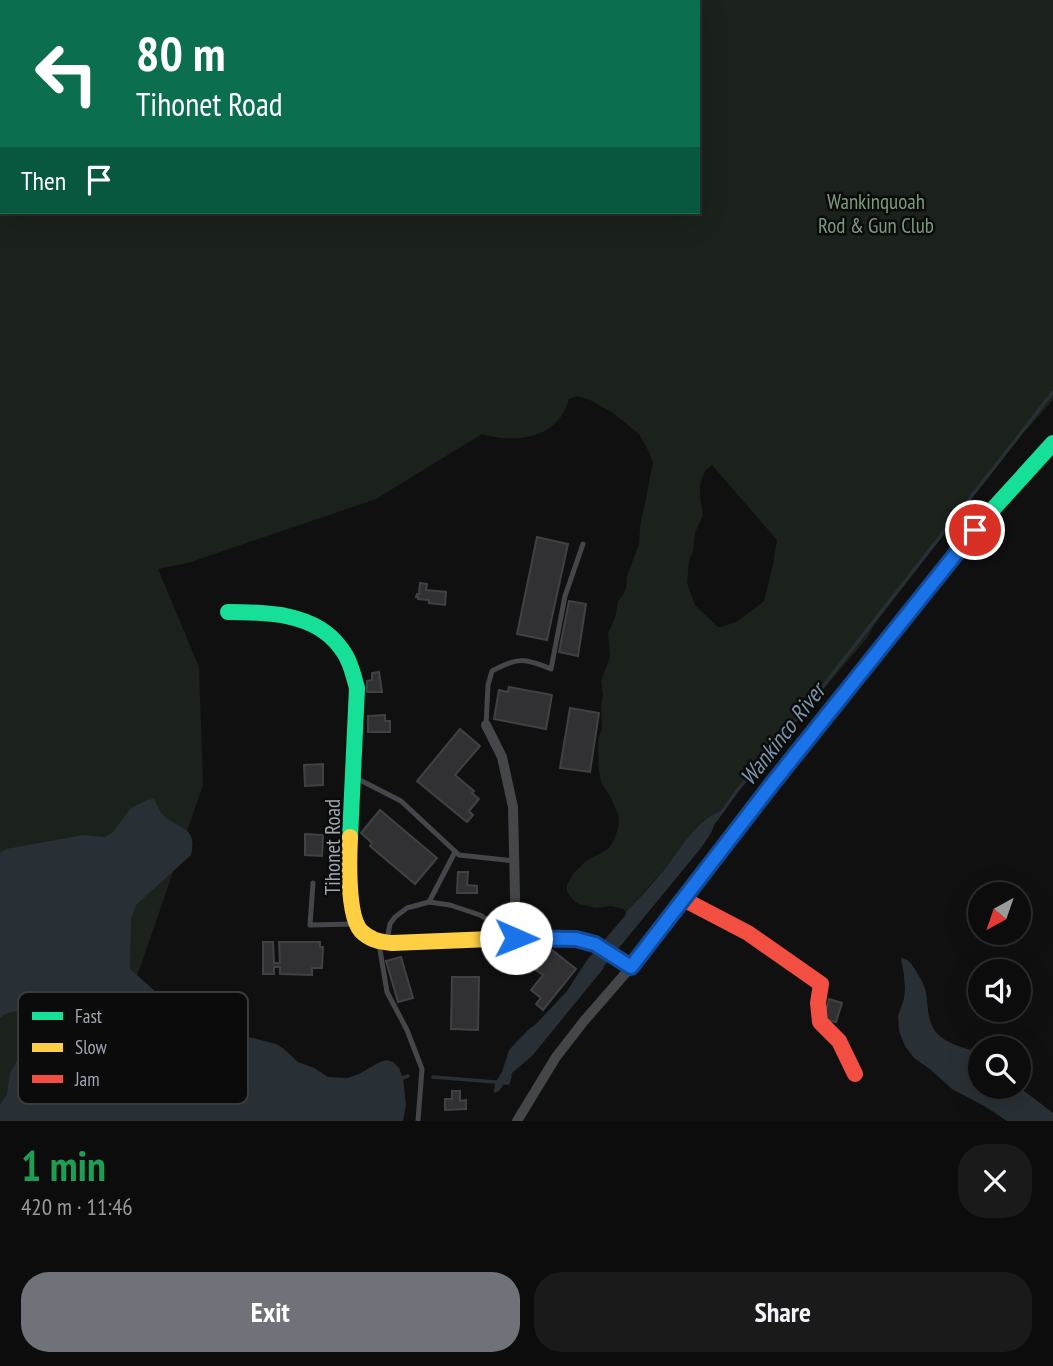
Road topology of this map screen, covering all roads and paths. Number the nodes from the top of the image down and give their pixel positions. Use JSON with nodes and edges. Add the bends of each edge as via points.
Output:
{"nodes":[{"id":1,"x":1053,"y":443,"type":"edge"},
{"id":2,"x":583,"y":544,"type":"dead end"},
{"id":3,"x":228,"y":612,"type":"dead end"},
{"id":4,"x":486,"y":725,"type":"joint"},
{"id":5,"x":354,"y":776,"type":"junction"},
{"id":6,"x":455,"y":852,"type":"junction"},
{"id":7,"x":515,"y":861,"type":"junction"},
{"id":8,"x":313,"y":883,"type":"dead end"},
{"id":9,"x":683,"y":900,"type":"junction"},
{"id":10,"x":429,"y":902,"type":"junction"},
{"id":11,"x":356,"y":924,"type":"junction"},
{"id":12,"x":516,"y":938,"type":"junction"},
{"id":13,"x":383,"y":942,"type":"junction"},
{"id":14,"x":631,"y":967,"type":"junction"},
{"id":15,"x":855,"y":1074,"type":"dead end"},
{"id":16,"x":418,"y":1121,"type":"edge"},
{"id":17,"x":517,"y":1121,"type":"edge"}],
"edges":[{"from":1,"to":9,"type":"street","via":[[975,530],[851,683]]},
{"from":2,"to":4,"type":"lane","via":[[565,596],[551,669],[530,661],[510,661],[492,671]]},
{"from":3,"to":5,"type":"street","name":"Tihonet Road","via":[[268,612],[300,619],[339,646],[351,665],[357,688]]},
{"from":4,"to":7,"type":"street","via":[[508,780]]},
{"from":5,"to":6,"type":"lane","via":[[401,801]]},
{"from":5,"to":11,"type":"street","name":"Tihonet Road","via":[[350,874]]},
{"from":6,"to":7,"type":"lane"},
{"from":6,"to":10,"type":"lane"},
{"from":7,"to":12,"type":"street"},
{"from":8,"to":11,"type":"lane","via":[[310,925]]},
{"from":9,"to":14,"type":"street"},
{"from":9,"to":15,"type":"street","via":[[748,933],[821,984],[820,1022],[839,1041]]},
{"from":10,"to":12,"type":"lane","via":[[480,915]]},
{"from":10,"to":13,"type":"lane","via":[[395,917]]},
{"from":11,"to":13,"type":"street","name":"Tihonet Road","via":[[367,936]]},
{"from":12,"to":13,"type":"street"},
{"from":12,"to":14,"type":"street","via":[[576,939],[595,944]]},
{"from":13,"to":16,"type":"lane","via":[[387,992],[422,1069]]},
{"from":14,"to":17,"type":"street","via":[[556,1057]]}]}
